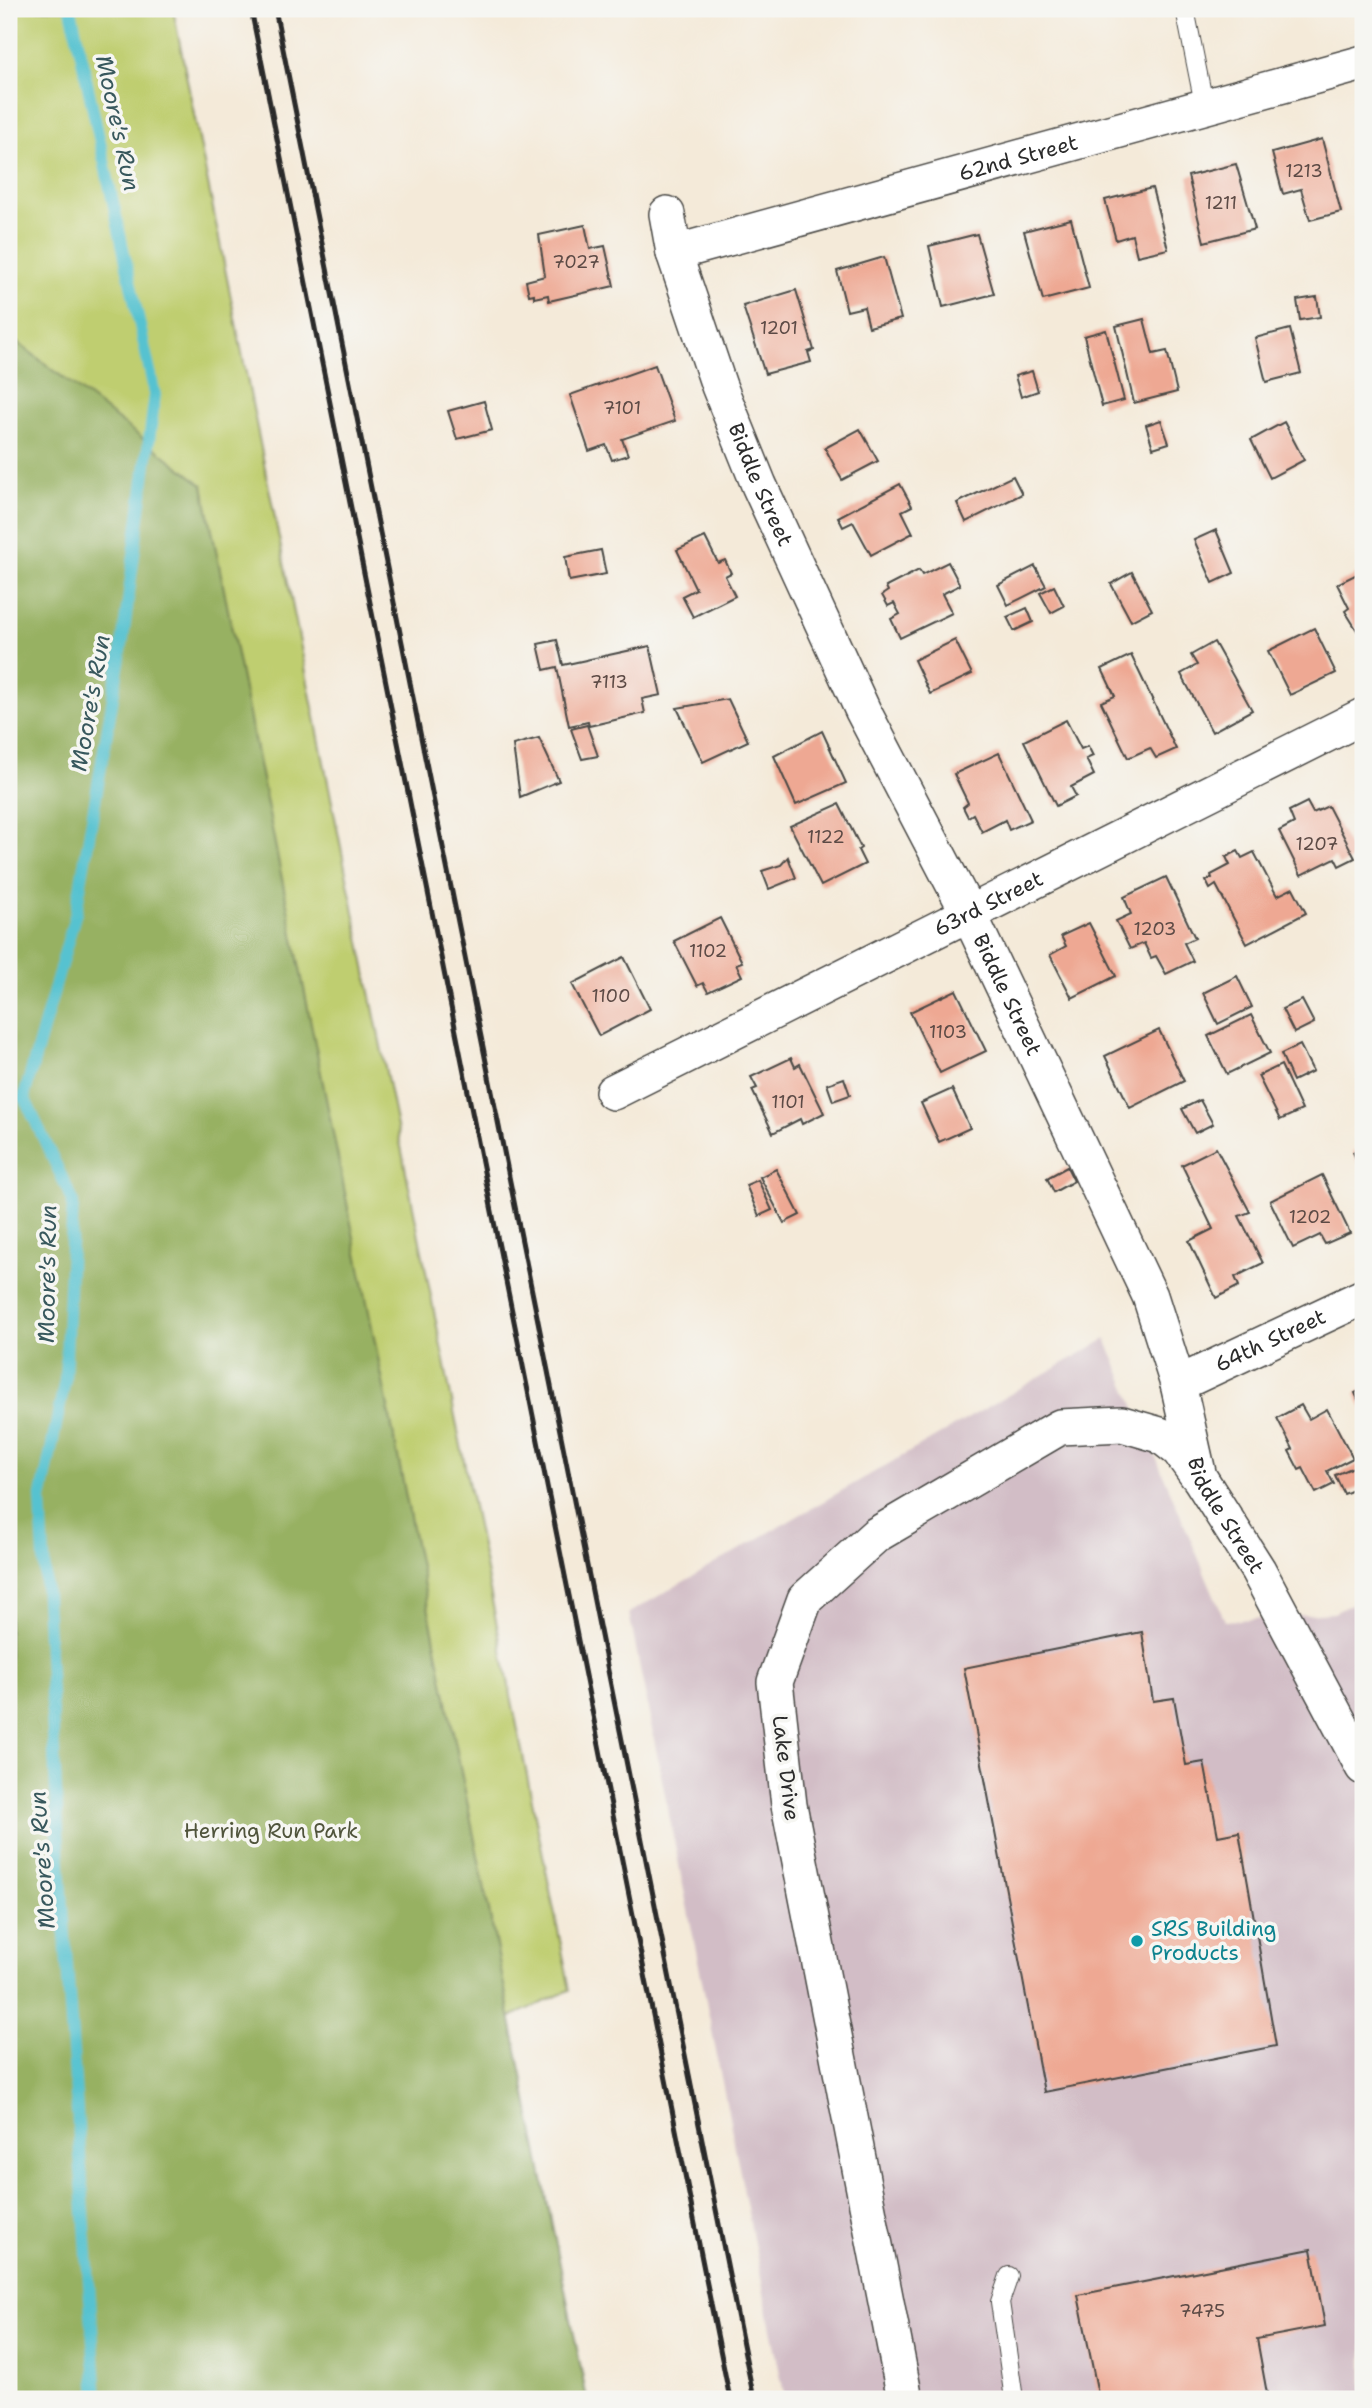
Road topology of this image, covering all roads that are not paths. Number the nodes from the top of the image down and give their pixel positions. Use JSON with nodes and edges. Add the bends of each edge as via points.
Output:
{"nodes":[{"id":1,"x":1185,"y":9,"type":"edge"},
{"id":2,"x":1363,"y":63,"type":"edge"},
{"id":3,"x":1204,"y":104,"type":"junction"},
{"id":4,"x":667,"y":214,"type":"dead end"},
{"id":5,"x":674,"y":253,"type":"junction"},
{"id":6,"x":1363,"y":716,"type":"edge"},
{"id":7,"x":968,"y":912,"type":"junction"},
{"id":8,"x":613,"y":1092,"type":"dead end"},
{"id":9,"x":1363,"y":1297,"type":"edge"},
{"id":10,"x":1178,"y":1384,"type":"junction"},
{"id":11,"x":1199,"y":1477,"type":"junction"},
{"id":12,"x":1363,"y":1767,"type":"edge"},
{"id":13,"x":1009,"y":2276,"type":"dead end"},
{"id":14,"x":905,"y":2399,"type":"edge"},
{"id":15,"x":1014,"y":2399,"type":"edge"}],
"edges":[{"from":1,"to":3,"type":"lane"},
{"from":2,"to":3,"type":"street","name":"62nd Street"},
{"from":3,"to":5,"type":"street","name":"62nd Street"},
{"from":4,"to":5,"type":"street","name":"Biddle Street"},
{"from":5,"to":7,"type":"street","name":"Biddle Street","via":[[719,386],[759,485],[863,711]]},
{"from":6,"to":7,"type":"street","name":"63rd Street"},
{"from":7,"to":8,"type":"street","name":"63rd Street"},
{"from":7,"to":10,"type":"street","name":"Biddle Street","via":[[1150,1296]]},
{"from":9,"to":10,"type":"street","name":"64th Street"},
{"from":10,"to":11,"type":"street","name":"Biddle Street"},
{"from":11,"to":12,"type":"street","name":"Biddle Street","via":[[1258,1570]]},
{"from":11,"to":14,"type":"street","name":"Lake Drive","via":[[1179,1450],[1160,1435],[1122,1424],[1060,1427],[876,1535],[805,1599],[775,1682],[789,1805]]},
{"from":13,"to":15,"type":"lane","via":[[1000,2302]]}]}
